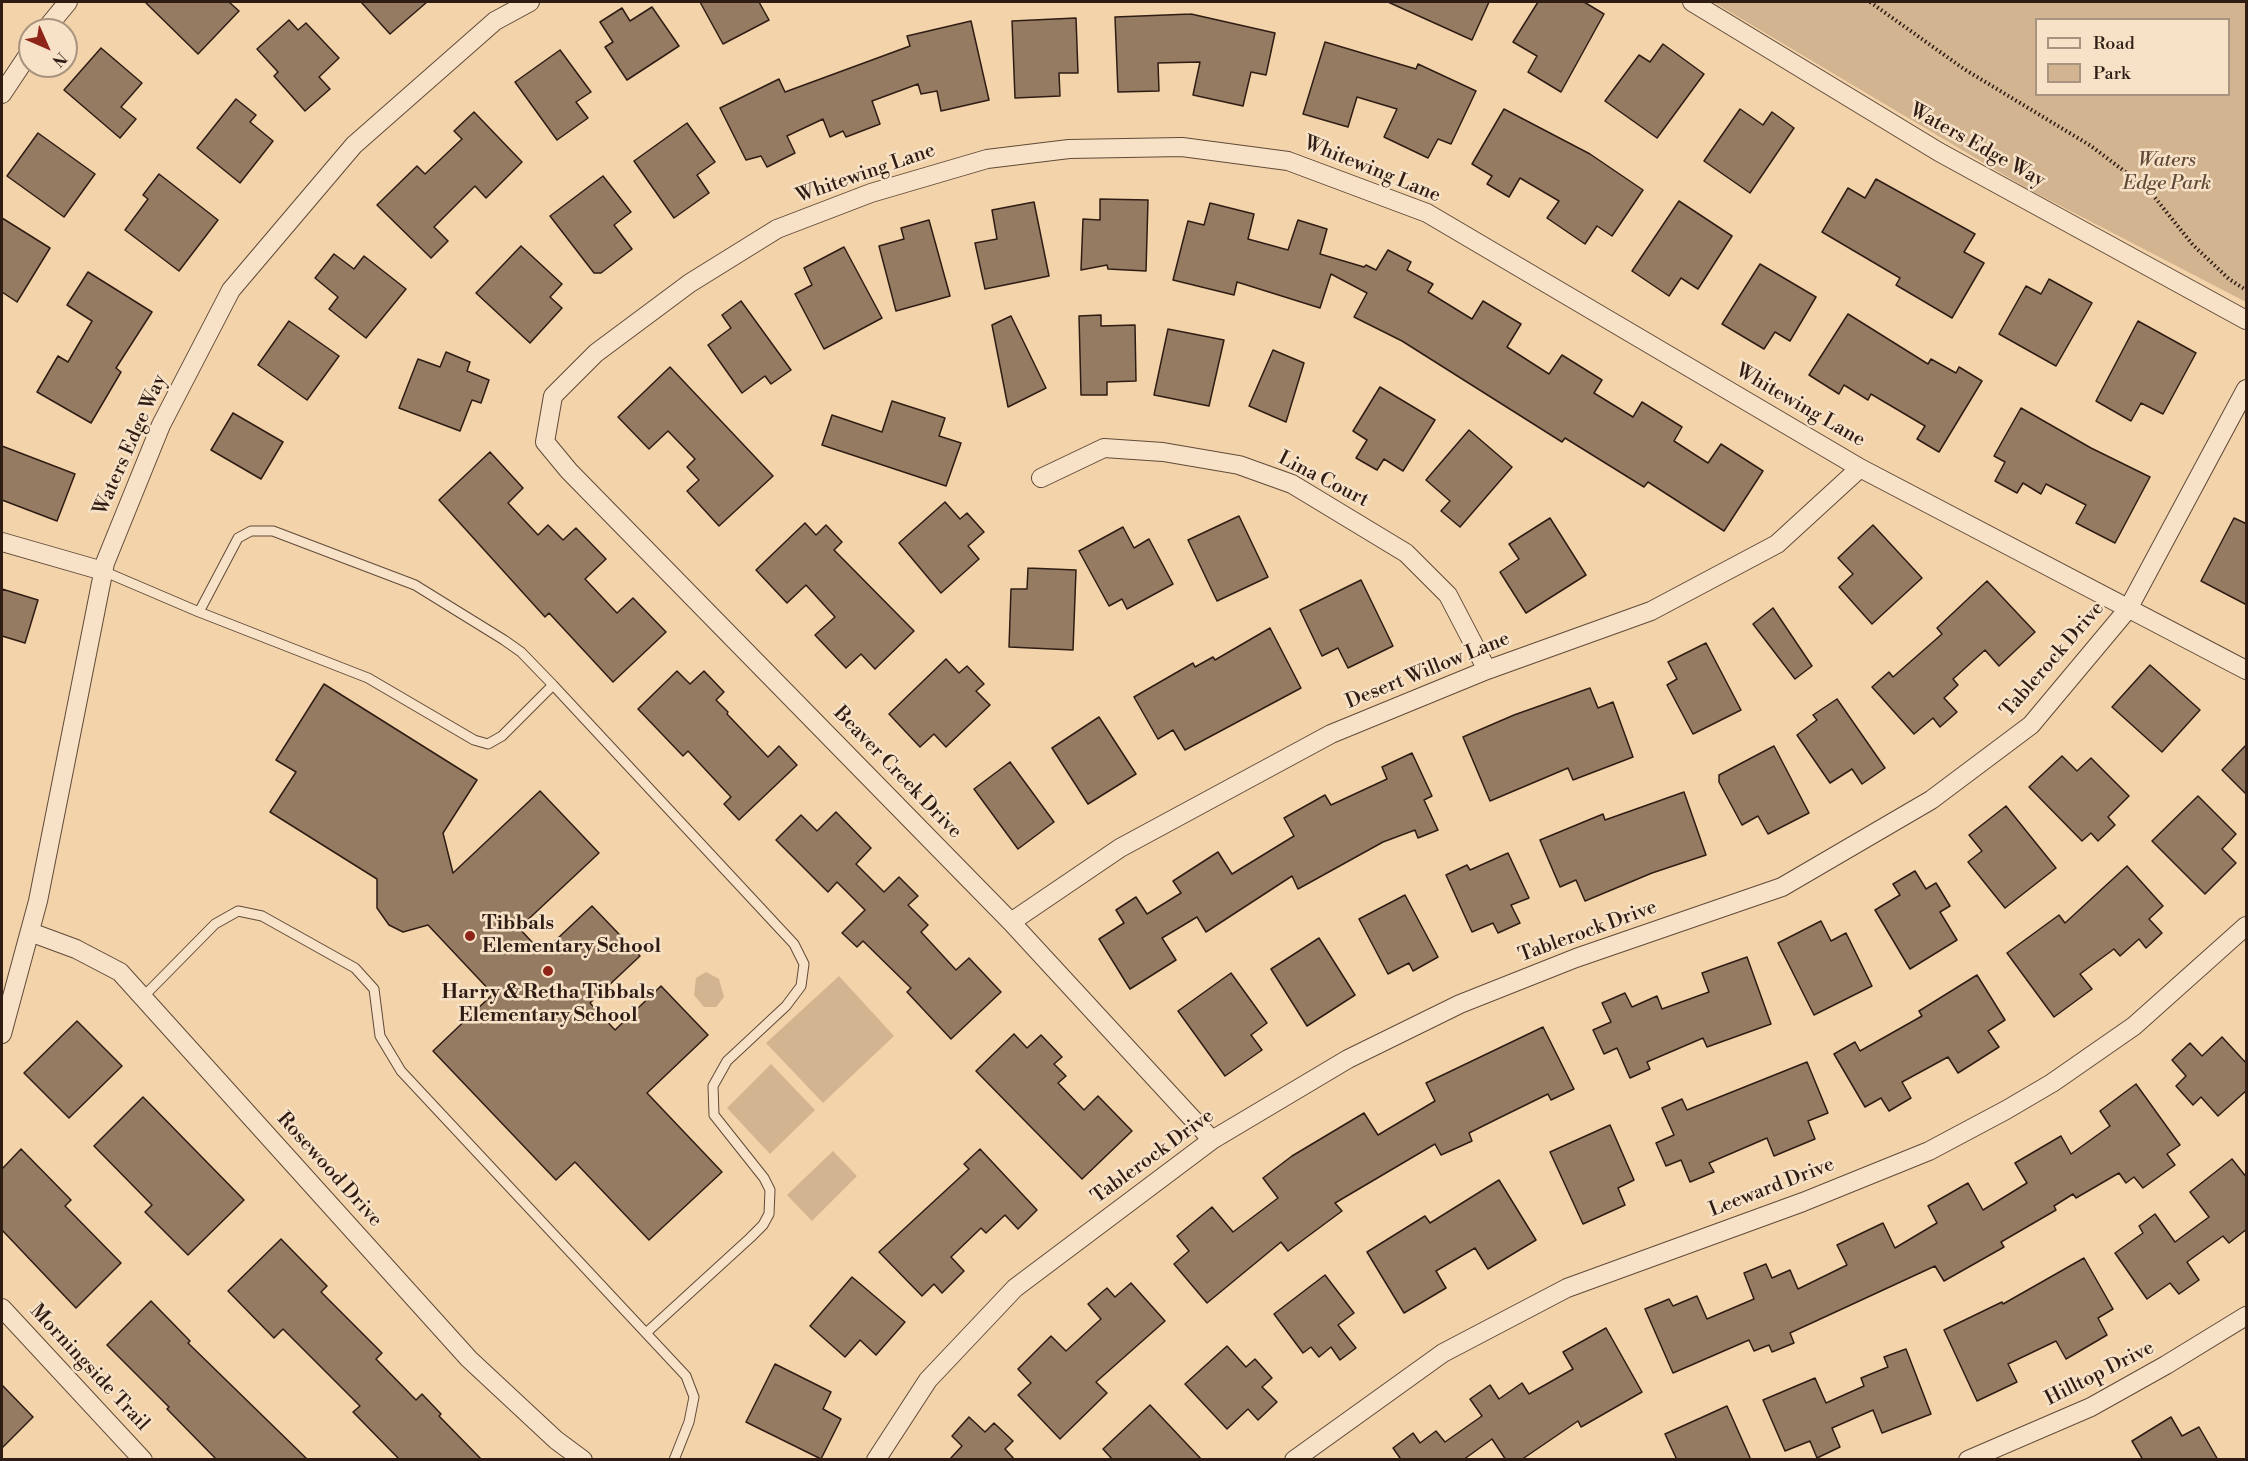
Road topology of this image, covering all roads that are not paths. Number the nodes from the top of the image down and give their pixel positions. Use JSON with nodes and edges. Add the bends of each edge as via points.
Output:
{"nodes":[{"id":1,"x":68,"y":2,"type":"edge"},
{"id":2,"x":530,"y":2,"type":"edge"},
{"id":3,"x":1692,"y":2,"type":"edge"},
{"id":4,"x":55,"y":18,"type":"edge"},
{"id":5,"x":18,"y":70,"type":"edge"},
{"id":6,"x":2,"y":94,"type":"edge"},
{"id":7,"x":2247,"y":320,"type":"edge"},
{"id":8,"x":2247,"y":389,"type":"edge"},
{"id":9,"x":545,"y":442,"type":"joint"},
{"id":10,"x":1860,"y":468,"type":"junction"},
{"id":11,"x":1041,"y":478,"type":"dead end"},
{"id":12,"x":2,"y":542,"type":"edge"},
{"id":13,"x":103,"y":571,"type":"junction"},
{"id":14,"x":2128,"y":609,"type":"junction"},
{"id":15,"x":199,"y":612,"type":"junction"},
{"id":16,"x":1487,"y":670,"type":"junction"},
{"id":17,"x":2247,"y":670,"type":"edge"},
{"id":18,"x":553,"y":685,"type":"junction"},
{"id":19,"x":1011,"y":922,"type":"junction"},
{"id":20,"x":2247,"y":926,"type":"edge"},
{"id":21,"x":30,"y":932,"type":"junction"},
{"id":22,"x":142,"y":997,"type":"junction"},
{"id":23,"x":2,"y":1034,"type":"edge"},
{"id":24,"x":1212,"y":1140,"type":"junction"},
{"id":25,"x":2,"y":1308,"type":"edge"},
{"id":26,"x":2247,"y":1316,"type":"edge"},
{"id":27,"x":646,"y":1333,"type":"junction"},
{"id":28,"x":143,"y":1460,"type":"edge"},
{"id":29,"x":583,"y":1460,"type":"edge"},
{"id":30,"x":674,"y":1460,"type":"edge"},
{"id":31,"x":876,"y":1460,"type":"edge"},
{"id":32,"x":1294,"y":1460,"type":"edge"},
{"id":33,"x":1968,"y":1460,"type":"edge"}],
"edges":[{"from":1,"to":4,"type":"street"},
{"from":2,"to":13,"type":"street","name":"Waters Edge Way","via":[[495,21],[354,146],[231,290],[161,425]]},
{"from":3,"to":7,"type":"street","name":"Waters Edge Way","via":[[1939,152]]},
{"from":5,"to":6,"type":"street"},
{"from":8,"to":14,"type":"street","name":"Tablerock Drive"},
{"from":9,"to":10,"type":"street","name":"Whitewing Lane","via":[[553,396],[596,352],[690,283],[777,229],[871,193],[987,159],[1069,149],[1182,147],[1288,161],[1427,213]]},
{"from":9,"to":19,"type":"street","name":"Beaver Creek Drive"},
{"from":10,"to":14,"type":"street","name":"Whitewing Lane"},
{"from":10,"to":16,"type":"street","name":"Desert Willow Lane","via":[[1778,544],[1651,611]]},
{"from":11,"to":16,"type":"street","name":"Lina Court","via":[[1104,447],[1239,465],[1292,484],[1406,553],[1448,595]]},
{"from":12,"to":13,"type":"street"},
{"from":13,"to":15,"type":"lane"},
{"from":13,"to":21,"type":"street","name":"Waters Edge Way","via":[[75,725]]},
{"from":14,"to":17,"type":"street","name":"Whitewing Lane"},
{"from":14,"to":24,"type":"street","name":"Tablerock Drive","via":[[2031,725],[1931,800],[1792,882],[1576,958],[1460,1004],[1348,1059]]},
{"from":15,"to":18,"type":"lane","via":[[368,678],[474,740],[488,744],[502,736]]},
{"from":15,"to":18,"type":"lane","via":[[238,538],[251,531],[273,531],[415,585],[521,652]]},
{"from":16,"to":19,"type":"street","name":"Desert Willow Lane","via":[[1331,734],[1120,848]]},
{"from":18,"to":27,"type":"lane","via":[[794,944],[804,964],[801,986],[786,1006],[728,1061],[713,1086],[714,1114],[770,1190],[769,1214],[750,1238]]},
{"from":19,"to":24,"type":"street","name":"Beaver Creek Drive"},
{"from":20,"to":32,"type":"street","name":"Leeward Drive","via":[[2134,1026],[2006,1110],[1929,1150],[1803,1202],[1567,1288],[1443,1353]]},
{"from":21,"to":22,"type":"street","name":"Rosewood Drive","via":[[76,949],[120,972]]},
{"from":21,"to":23,"type":"street","name":"Waters Edge Way"},
{"from":22,"to":27,"type":"lane","via":[[215,924],[238,911],[262,916],[355,968],[374,989],[380,1036],[401,1071]]},
{"from":22,"to":29,"type":"street","name":"Rosewood Drive","via":[[469,1359]]},
{"from":24,"to":31,"type":"street","name":"Tablerock Drive","via":[[1015,1288],[928,1380]]},
{"from":25,"to":28,"type":"street","name":"Morningside Trail"},
{"from":26,"to":33,"type":"street","name":"Hilltop Drive","via":[[2091,1407]]},
{"from":27,"to":30,"type":"lane","via":[[686,1376],[694,1398]]}]}
